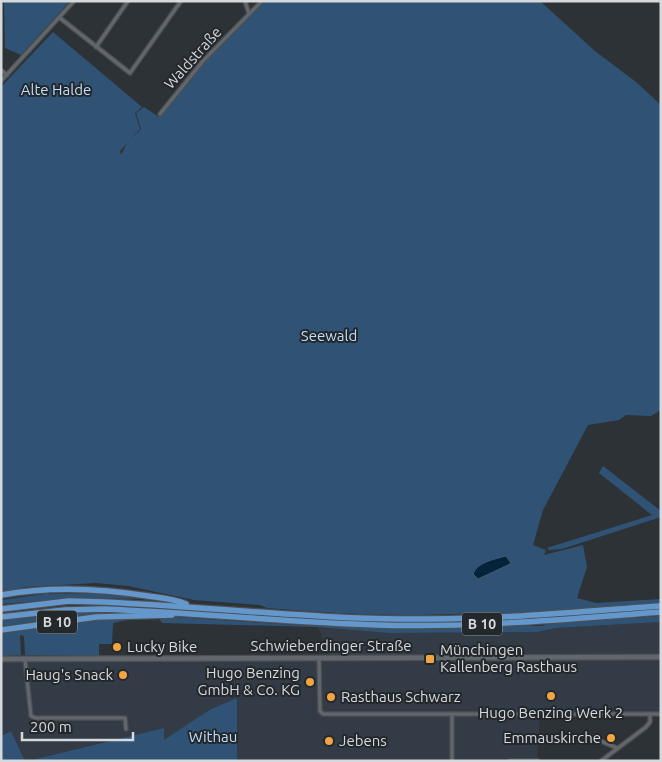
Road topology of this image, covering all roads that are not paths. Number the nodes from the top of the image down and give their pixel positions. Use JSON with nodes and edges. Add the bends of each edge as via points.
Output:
{"nodes":[{"id":1,"x":74,"y":1,"type":"edge"},
{"id":2,"x":128,"y":1,"type":"edge"},
{"id":3,"x":181,"y":1,"type":"edge"},
{"id":4,"x":245,"y":1,"type":"edge"},
{"id":5,"x":262,"y":1,"type":"edge"},
{"id":6,"x":249,"y":14,"type":"junction"},
{"id":7,"x":60,"y":18,"type":"junction"},
{"id":8,"x":96,"y":47,"type":"junction"},
{"id":9,"x":1,"y":70,"type":"edge"},
{"id":10,"x":7,"y":75,"type":"junction"},
{"id":11,"x":1,"y":81,"type":"edge"},
{"id":12,"x":160,"y":114,"type":"dead end"},
{"id":13,"x":1,"y":595,"type":"edge"},
{"id":14,"x":190,"y":606,"type":"junction"},
{"id":15,"x":661,"y":606,"type":"edge"},
{"id":16,"x":1,"y":609,"type":"edge"},
{"id":17,"x":661,"y":612,"type":"edge"},
{"id":18,"x":201,"y":614,"type":"junction"},
{"id":19,"x":1,"y":617,"type":"edge"},
{"id":20,"x":1,"y":630,"type":"edge"},
{"id":21,"x":661,"y":657,"type":"edge"},
{"id":22,"x":1,"y":659,"type":"edge"},
{"id":23,"x":319,"y":659,"type":"junction"},
{"id":24,"x":25,"y":660,"type":"junction"},
{"id":25,"x":452,"y":714,"type":"junction"},
{"id":26,"x":661,"y":714,"type":"edge"},
{"id":27,"x":650,"y":715,"type":"junction"},
{"id":28,"x":126,"y":729,"type":"dead end"},
{"id":29,"x":587,"y":735,"type":"dead end"},
{"id":30,"x":617,"y":748,"type":"junction"},
{"id":31,"x":452,"y":761,"type":"edge"},
{"id":32,"x":510,"y":761,"type":"edge"},
{"id":33,"x":538,"y":761,"type":"edge"},
{"id":34,"x":601,"y":761,"type":"edge"}],
"edges":[{"from":1,"to":7,"type":"street"},
{"from":2,"to":8,"type":"street"},
{"from":3,"to":8,"type":"street","via":[[130,73]]},
{"from":4,"to":6,"type":"street"},
{"from":5,"to":6,"type":"street","name":"Waldstraße"},
{"from":6,"to":12,"type":"street","name":"Waldstraße","via":[[194,72]]},
{"from":7,"to":8,"type":"street"},
{"from":7,"to":10,"type":"street"},
{"from":9,"to":10,"type":"street"},
{"from":10,"to":11,"type":"street"},
{"from":13,"to":14,"type":"highway","number":"B 10","via":[[90,589],[179,601]]},
{"from":14,"to":15,"type":"highway","number":"B 10","via":[[428,619]]},
{"from":14,"to":16,"type":"highway","number":"B 10","via":[[68,601]]},
{"from":17,"to":18,"type":"highway","number":"B 10","via":[[437,625],[377,625]]},
{"from":18,"to":19,"type":"highway","number":"B 10","via":[[85,608]]},
{"from":18,"to":20,"type":"highway","number":"B 10","via":[[96,617]]},
{"from":21,"to":23,"type":"street","name":"Schwieberdinger Straße"},
{"from":22,"to":24,"type":"street","name":"Schwieberdinger Straße"},
{"from":23,"to":24,"type":"street","name":"Schwieberdinger Straße"},
{"from":23,"to":25,"type":"street","via":[[319,706],[323,714]]},
{"from":24,"to":28,"type":"street","via":[[31,716],[125,718]]},
{"from":25,"to":27,"type":"street"},
{"from":25,"to":31,"type":"street"},
{"from":26,"to":27,"type":"street"},
{"from":27,"to":30,"type":"street","via":[[646,727]]},
{"from":29,"to":30,"type":"street"},
{"from":30,"to":34,"type":"street"},
{"from":32,"to":33,"type":"street"}]}
